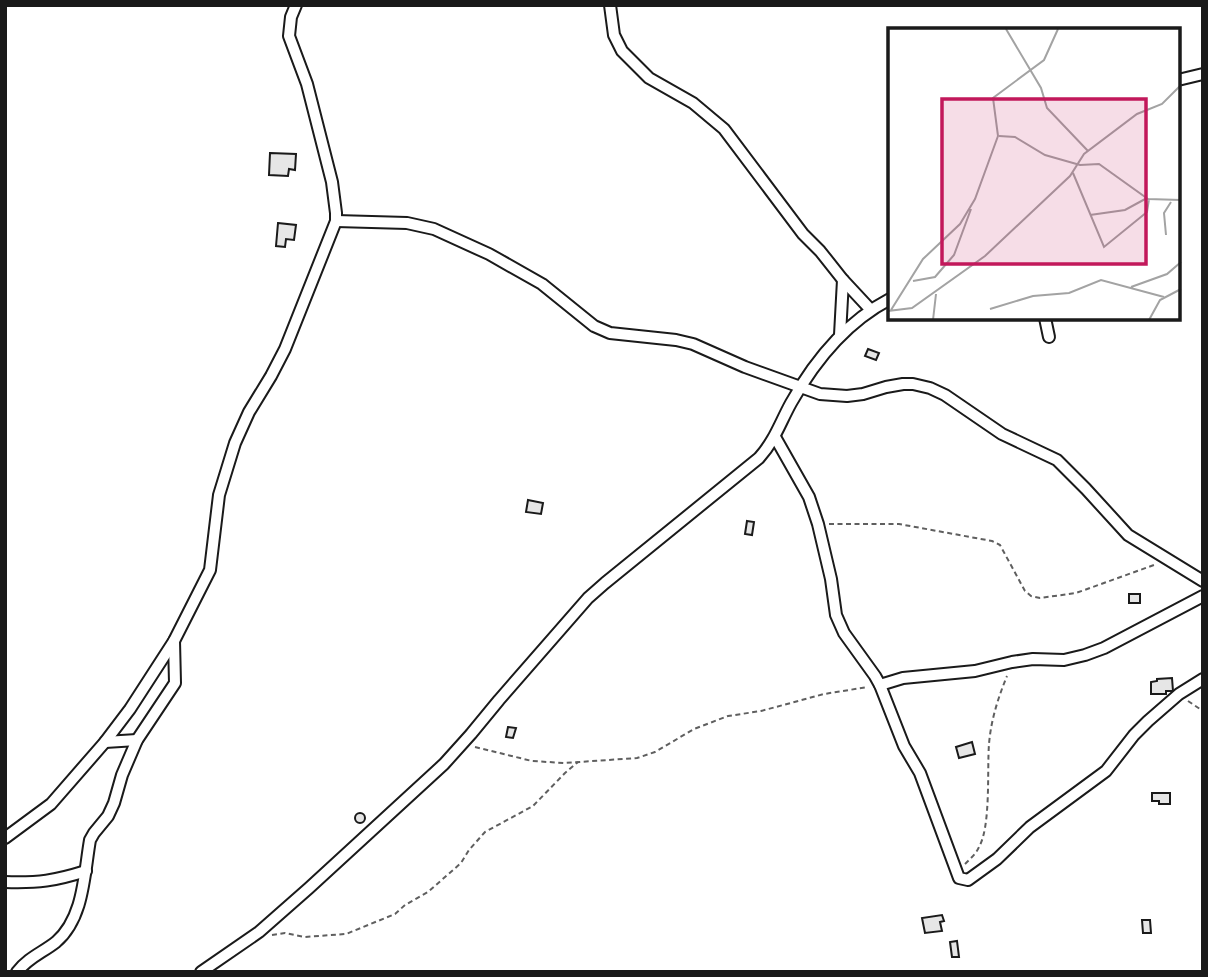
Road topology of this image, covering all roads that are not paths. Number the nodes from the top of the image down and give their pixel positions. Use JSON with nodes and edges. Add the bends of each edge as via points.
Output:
{"nodes":[{"id":1,"x":296,"y":5,"type":"edge"},
{"id":2,"x":610,"y":5,"type":"edge"},
{"id":3,"x":1203,"y":74,"type":"edge"},
{"id":4,"x":1180,"y":80,"type":"edge"},
{"id":5,"x":336,"y":221,"type":"junction"},
{"id":6,"x":843,"y":280,"type":"junction"},
{"id":7,"x":888,"y":300,"type":"edge"},
{"id":8,"x":870,"y":309,"type":"junction"},
{"id":9,"x":1045,"y":320,"type":"edge"},
{"id":10,"x":840,"y":335,"type":"junction"},
{"id":11,"x":1049,"y":337,"type":"dead end"},
{"id":12,"x":800,"y":386,"type":"junction"},
{"id":13,"x":775,"y":437,"type":"junction"},
{"id":14,"x":1203,"y":581,"type":"edge"},
{"id":15,"x":1203,"y":596,"type":"edge"},
{"id":16,"x":174,"y":641,"type":"junction"},
{"id":17,"x":1203,"y":679,"type":"edge"},
{"id":18,"x":880,"y":685,"type":"junction"},
{"id":19,"x":137,"y":740,"type":"junction"},
{"id":20,"x":105,"y":742,"type":"junction"},
{"id":21,"x":5,"y":838,"type":"edge"},
{"id":22,"x":86,"y":871,"type":"junction"},
{"id":23,"x":5,"y":882,"type":"edge"},
{"id":24,"x":17,"y":972,"type":"edge"},
{"id":25,"x":201,"y":972,"type":"edge"}],
"edges":[{"from":1,"to":5,"type":"street","via":[[289,36],[307,84],[332,182]]},
{"from":2,"to":6,"type":"street","via":[[614,35],[622,51],[649,78],[693,103],[723,129]]},
{"from":3,"to":4,"type":"street"},
{"from":5,"to":12,"type":"street","via":[[407,223],[434,229],[542,284],[594,326],[610,333],[685,342]]},
{"from":5,"to":16,"type":"street","via":[[285,349],[235,443],[219,495],[210,570]]},
{"from":6,"to":8,"type":"street"},
{"from":6,"to":10,"type":"street"},
{"from":7,"to":8,"type":"street"},
{"from":8,"to":10,"type":"street"},
{"from":9,"to":11,"type":"street"},
{"from":10,"to":12,"type":"street"},
{"from":12,"to":13,"type":"street"},
{"from":12,"to":14,"type":"street","via":[[820,394],[847,396],[913,384],[945,395],[1002,433],[1057,460],[1128,535]]},
{"from":13,"to":18,"type":"street","via":[[809,497],[836,615]]},
{"from":13,"to":25,"type":"street","via":[[734,480],[588,598],[444,764],[259,932]]},
{"from":15,"to":18,"type":"street","via":[[1085,655],[1032,659]]},
{"from":16,"to":19,"type":"street","via":[[175,683]]},
{"from":16,"to":20,"type":"street"},
{"from":17,"to":18,"type":"street","via":[[1179,694],[1135,735],[1106,771],[968,880],[956,872],[920,773]]},
{"from":19,"to":20,"type":"street"},
{"from":19,"to":22,"type":"street","via":[[108,816],[90,841]]},
{"from":20,"to":21,"type":"street","via":[[51,804]]},
{"from":22,"to":23,"type":"street","via":[[33,883]]},
{"from":22,"to":24,"type":"street","via":[[70,927]]}]}
